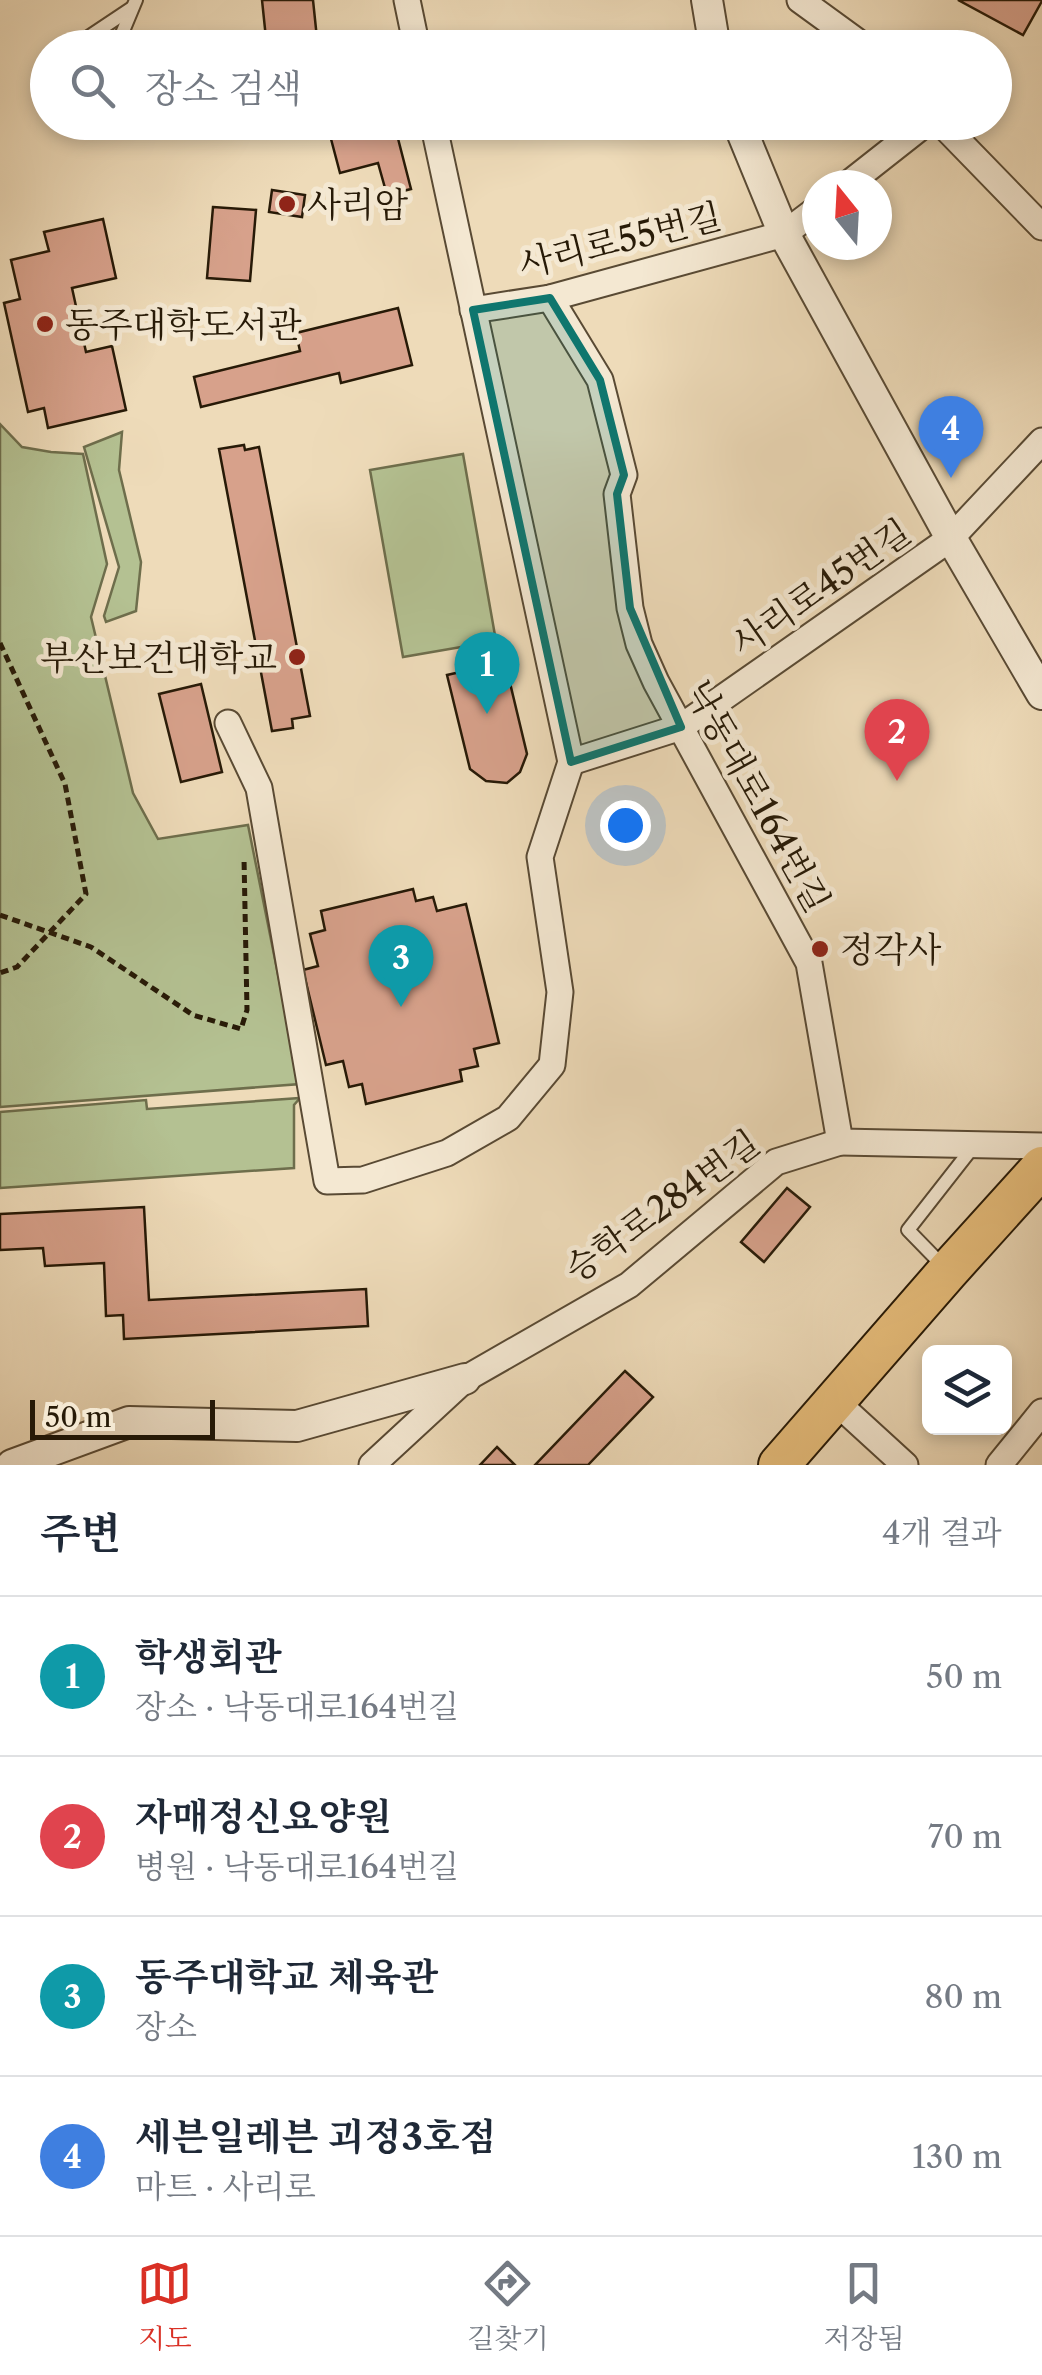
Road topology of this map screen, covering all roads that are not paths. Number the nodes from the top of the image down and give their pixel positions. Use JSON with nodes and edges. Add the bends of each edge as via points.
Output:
{"nodes":[{"id":1,"x":407,"y":0,"type":"edge"},
{"id":2,"x":706,"y":0,"type":"edge"},
{"id":3,"x":800,"y":0,"type":"edge"},
{"id":4,"x":134,"y":4,"type":"edge"},
{"id":5,"x":97,"y":30,"type":"edge"},
{"id":6,"x":123,"y":30,"type":"edge"},
{"id":7,"x":414,"y":30,"type":"edge"},
{"id":8,"x":711,"y":30,"type":"edge"},
{"id":9,"x":841,"y":30,"type":"edge"},
{"id":10,"x":438,"y":140,"type":"edge"},
{"id":11,"x":745,"y":140,"type":"edge"},
{"id":12,"x":905,"y":140,"type":"edge"},
{"id":13,"x":957,"y":140,"type":"edge"},
{"id":14,"x":866,"y":170,"type":"edge"},
{"id":15,"x":802,"y":220,"type":"edge"},
{"id":16,"x":1042,"y":227,"type":"edge"},
{"id":17,"x":784,"y":234,"type":"junction"},
{"id":18,"x":550,"y":298,"type":"junction"},
{"id":19,"x":473,"y":310,"type":"junction"},
{"id":20,"x":1042,"y":441,"type":"edge"},
{"id":21,"x":951,"y":538,"type":"junction"},
{"id":22,"x":1042,"y":694,"type":"edge"},
{"id":23,"x":228,"y":722,"type":"dead end"},
{"id":24,"x":681,"y":727,"type":"junction"},
{"id":25,"x":571,"y":762,"type":"junction"},
{"id":26,"x":840,"y":1142,"type":"junction"},
{"id":27,"x":974,"y":1145,"type":"junction"},
{"id":28,"x":1042,"y":1146,"type":"edge"},
{"id":29,"x":1042,"y":1167,"type":"edge"},
{"id":30,"x":948,"y":1271,"type":"junction"},
{"id":31,"x":465,"y":1379,"type":"junction"},
{"id":32,"x":835,"y":1401,"type":"junction"},
{"id":33,"x":1042,"y":1412,"type":"edge"},
{"id":34,"x":12,"y":1465,"type":"edge"},
{"id":35,"x":372,"y":1465,"type":"edge"},
{"id":36,"x":779,"y":1465,"type":"edge"},
{"id":37,"x":905,"y":1465,"type":"edge"},
{"id":38,"x":999,"y":1465,"type":"edge"}],
"edges":[{"from":1,"to":7,"type":"street"},
{"from":2,"to":8,"type":"street"},
{"from":3,"to":9,"type":"street"},
{"from":4,"to":5,"type":"lane"},
{"from":4,"to":6,"type":"lane"},
{"from":10,"to":19,"type":"street"},
{"from":11,"to":17,"type":"street"},
{"from":12,"to":14,"type":"street"},
{"from":13,"to":16,"type":"street"},
{"from":15,"to":17,"type":"street"},
{"from":17,"to":18,"type":"street","name":"사리로55번길"},
{"from":17,"to":21,"type":"street"},
{"from":18,"to":19,"type":"street","name":"사리로55번길"},
{"from":18,"to":24,"type":"street","name":"낙동대로164번길","via":[[600,380],[624,475],[617,494],[638,644]]},
{"from":19,"to":25,"type":"street"},
{"from":20,"to":21,"type":"street","name":"사리로45번길"},
{"from":21,"to":22,"type":"street"},
{"from":21,"to":24,"type":"street","name":"사리로45번길"},
{"from":23,"to":25,"type":"street","via":[[258,788],[327,1181],[363,1180],[447,1153],[508,1118],[552,1066],[560,992],[540,857]]},
{"from":24,"to":25,"type":"street","name":"사리로45번길"},
{"from":24,"to":26,"type":"street","name":"낙동대로164번길","via":[[809,963]]},
{"from":26,"to":27,"type":"street"},
{"from":26,"to":31,"type":"street","name":"승학로284번길","via":[[776,1162],[630,1284]]},
{"from":27,"to":28,"type":"street"},
{"from":27,"to":30,"type":"lane","via":[[908,1230]]},
{"from":29,"to":30,"type":"main road"},
{"from":30,"to":32,"type":"main road"},
{"from":31,"to":34,"type":"street","name":"승학로284번길","via":[[297,1426],[129,1422]]},
{"from":31,"to":35,"type":"street"},
{"from":32,"to":36,"type":"main road"},
{"from":32,"to":37,"type":"street"},
{"from":33,"to":38,"type":"street"}]}
